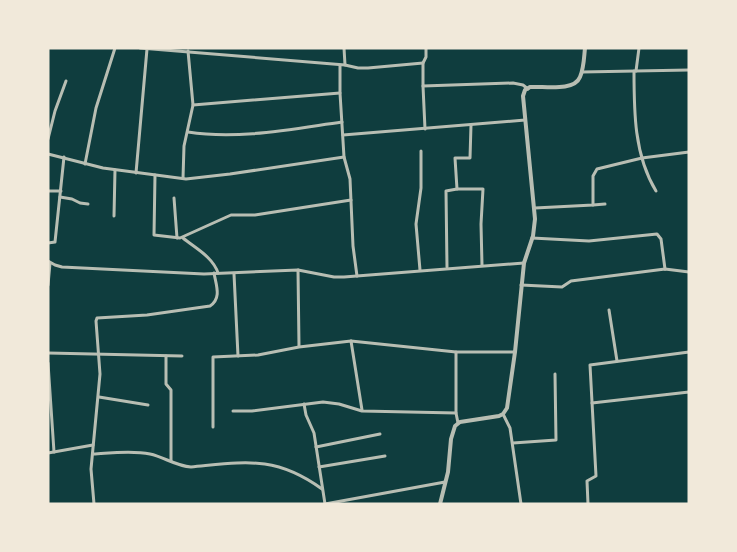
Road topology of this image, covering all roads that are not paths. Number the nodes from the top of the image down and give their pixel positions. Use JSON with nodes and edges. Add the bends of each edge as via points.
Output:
{"nodes":[{"id":1,"x":115,"y":48,"type":"edge"},
{"id":2,"x":140,"y":48,"type":"edge"},
{"id":3,"x":223,"y":48,"type":"edge"},
{"id":4,"x":344,"y":48,"type":"edge"},
{"id":5,"x":426,"y":48,"type":"edge"},
{"id":6,"x":585,"y":48,"type":"edge"},
{"id":7,"x":639,"y":48,"type":"edge"},
{"id":8,"x":147,"y":49,"type":"edge"},
{"id":9,"x":188,"y":51,"type":"junction"},
{"id":10,"x":222,"y":54,"type":"junction"},
{"id":11,"x":423,"y":63,"type":"junction"},
{"id":12,"x":340,"y":65,"type":"junction"},
{"id":13,"x":345,"y":65,"type":"junction"},
{"id":14,"x":689,"y":70,"type":"edge"},
{"id":15,"x":635,"y":71,"type":"junction"},
{"id":16,"x":582,"y":72,"type":"junction"},
{"id":17,"x":66,"y":81,"type":"dead end"},
{"id":18,"x":423,"y":86,"type":"junction"},
{"id":19,"x":528,"y":89,"type":"junction"},
{"id":20,"x":340,"y":93,"type":"junction"},
{"id":21,"x":193,"y":105,"type":"junction"},
{"id":22,"x":525,"y":120,"type":"junction"},
{"id":23,"x":342,"y":122,"type":"junction"},
{"id":24,"x":471,"y":125,"type":"junction"},
{"id":25,"x":425,"y":129,"type":"junction"},
{"id":26,"x":188,"y":132,"type":"junction"},
{"id":27,"x":343,"y":135,"type":"junction"},
{"id":28,"x":48,"y":139,"type":"edge"},
{"id":29,"x":421,"y":151,"type":"dead end"},
{"id":30,"x":689,"y":152,"type":"edge"},
{"id":31,"x":48,"y":154,"type":"edge"},
{"id":32,"x":64,"y":157,"type":"junction"},
{"id":33,"x":344,"y":157,"type":"junction"},
{"id":34,"x":642,"y":158,"type":"junction"},
{"id":35,"x":85,"y":164,"type":"junction"},
{"id":36,"x":115,"y":170,"type":"junction"},
{"id":37,"x":136,"y":173,"type":"junction"},
{"id":38,"x":155,"y":175,"type":"junction"},
{"id":39,"x":183,"y":178,"type":"junction"},
{"id":40,"x":456,"y":189,"type":"junction"},
{"id":41,"x":61,"y":190,"type":"junction"},
{"id":42,"x":656,"y":190,"type":"dead end"},
{"id":43,"x":48,"y":191,"type":"edge"},
{"id":44,"x":60,"y":197,"type":"junction"},
{"id":45,"x":174,"y":198,"type":"dead end"},
{"id":46,"x":351,"y":200,"type":"junction"},
{"id":47,"x":88,"y":204,"type":"dead end"},
{"id":48,"x":604,"y":204,"type":"dead end"},
{"id":49,"x":593,"y":205,"type":"junction"},
{"id":50,"x":535,"y":208,"type":"junction"},
{"id":51,"x":114,"y":216,"type":"dead end"},
{"id":52,"x":177,"y":238,"type":"junction"},
{"id":53,"x":183,"y":238,"type":"junction"},
{"id":54,"x":532,"y":238,"type":"junction"},
{"id":55,"x":48,"y":243,"type":"edge"},
{"id":56,"x":49,"y":262,"type":"edge"},
{"id":57,"x":524,"y":262,"type":"junction"},
{"id":58,"x":482,"y":265,"type":"junction"},
{"id":59,"x":447,"y":268,"type":"junction"},
{"id":60,"x":665,"y":269,"type":"junction"},
{"id":61,"x":298,"y":270,"type":"junction"},
{"id":62,"x":420,"y":270,"type":"junction"},
{"id":63,"x":689,"y":272,"type":"edge"},
{"id":64,"x":216,"y":273,"type":"junction"},
{"id":65,"x":234,"y":273,"type":"junction"},
{"id":66,"x":357,"y":276,"type":"junction"},
{"id":67,"x":48,"y":285,"type":"edge"},
{"id":68,"x":521,"y":285,"type":"junction"},
{"id":69,"x":609,"y":310,"type":"dead end"},
{"id":70,"x":351,"y":341,"type":"junction"},
{"id":71,"x":299,"y":347,"type":"junction"},
{"id":72,"x":456,"y":352,"type":"junction"},
{"id":73,"x":514,"y":352,"type":"junction"},
{"id":74,"x":689,"y":352,"type":"edge"},
{"id":75,"x":48,"y":353,"type":"edge"},
{"id":76,"x":98,"y":354,"type":"junction"},
{"id":77,"x":166,"y":356,"type":"junction"},
{"id":78,"x":182,"y":356,"type":"dead end"},
{"id":79,"x":238,"y":356,"type":"junction"},
{"id":80,"x":617,"y":361,"type":"junction"},
{"id":81,"x":48,"y":363,"type":"edge"},
{"id":82,"x":555,"y":374,"type":"dead end"},
{"id":83,"x":689,"y":392,"type":"edge"},
{"id":84,"x":99,"y":397,"type":"junction"},
{"id":85,"x":304,"y":404,"type":"junction"},
{"id":86,"x":592,"y":404,"type":"junction"},
{"id":87,"x":148,"y":405,"type":"dead end"},
{"id":88,"x":233,"y":411,"type":"dead end"},
{"id":89,"x":362,"y":411,"type":"junction"},
{"id":90,"x":456,"y":412,"type":"junction"},
{"id":91,"x":503,"y":414,"type":"junction"},
{"id":92,"x":458,"y":423,"type":"junction"},
{"id":93,"x":213,"y":427,"type":"dead end"},
{"id":94,"x":380,"y":434,"type":"dead end"},
{"id":95,"x":513,"y":443,"type":"junction"},
{"id":96,"x":93,"y":446,"type":"junction"},
{"id":97,"x":316,"y":447,"type":"junction"},
{"id":98,"x":54,"y":452,"type":"junction"},
{"id":99,"x":48,"y":453,"type":"edge"},
{"id":100,"x":93,"y":454,"type":"junction"},
{"id":101,"x":385,"y":456,"type":"dead end"},
{"id":102,"x":171,"y":461,"type":"junction"},
{"id":103,"x":319,"y":467,"type":"junction"},
{"id":104,"x":445,"y":482,"type":"junction"},
{"id":105,"x":322,"y":489,"type":"junction"},
{"id":106,"x":94,"y":504,"type":"edge"},
{"id":107,"x":440,"y":504,"type":"edge"},
{"id":108,"x":521,"y":504,"type":"edge"},
{"id":109,"x":588,"y":504,"type":"edge"}],
"edges":[{"from":1,"to":35,"type":"street","via":[[96,108]]},
{"from":2,"to":8,"type":"street"},
{"from":3,"to":10,"type":"street"},
{"from":4,"to":13,"type":"street"},
{"from":5,"to":11,"type":"street"},
{"from":6,"to":16,"type":"street"},
{"from":7,"to":15,"type":"street"},
{"from":8,"to":9,"type":"street"},
{"from":8,"to":37,"type":"street"},
{"from":9,"to":10,"type":"street"},
{"from":9,"to":21,"type":"street"},
{"from":10,"to":12,"type":"street"},
{"from":11,"to":13,"type":"street","via":[[368,68]]},
{"from":11,"to":18,"type":"street"},
{"from":12,"to":13,"type":"street"},
{"from":12,"to":20,"type":"street"},
{"from":14,"to":15,"type":"street"},
{"from":15,"to":16,"type":"street"},
{"from":15,"to":34,"type":"street","via":[[635,117]]},
{"from":16,"to":19,"type":"street","via":[[572,86]]},
{"from":17,"to":28,"type":"street"},
{"from":18,"to":19,"type":"street","via":[[513,83]]},
{"from":18,"to":25,"type":"street"},
{"from":19,"to":22,"type":"street","via":[[523,96]]},
{"from":20,"to":21,"type":"street"},
{"from":20,"to":23,"type":"street"},
{"from":21,"to":26,"type":"street"},
{"from":22,"to":24,"type":"street"},
{"from":22,"to":50,"type":"street"},
{"from":23,"to":26,"type":"street","via":[[256,133]]},
{"from":23,"to":27,"type":"street"},
{"from":24,"to":25,"type":"street"},
{"from":24,"to":40,"type":"street","via":[[470,158],[455,158]]},
{"from":25,"to":27,"type":"street"},
{"from":26,"to":39,"type":"street"},
{"from":27,"to":33,"type":"street"},
{"from":29,"to":62,"type":"street","via":[[416,224]]},
{"from":30,"to":34,"type":"street"},
{"from":31,"to":32,"type":"street"},
{"from":32,"to":35,"type":"street"},
{"from":32,"to":41,"type":"street"},
{"from":33,"to":39,"type":"street"},
{"from":33,"to":46,"type":"street"},
{"from":34,"to":42,"type":"street"},
{"from":34,"to":49,"type":"street","via":[[597,169]]},
{"from":35,"to":36,"type":"street"},
{"from":36,"to":37,"type":"street"},
{"from":36,"to":51,"type":"street"},
{"from":37,"to":38,"type":"street"},
{"from":38,"to":39,"type":"street"},
{"from":38,"to":52,"type":"street","via":[[154,235]]},
{"from":40,"to":58,"type":"street","via":[[483,189]]},
{"from":40,"to":59,"type":"street","via":[[446,190]]},
{"from":41,"to":43,"type":"street"},
{"from":41,"to":44,"type":"street"},
{"from":44,"to":47,"type":"street"},
{"from":44,"to":55,"type":"street","via":[[55,242]]},
{"from":45,"to":52,"type":"street"},
{"from":46,"to":53,"type":"street","via":[[231,215]]},
{"from":46,"to":66,"type":"street"},
{"from":48,"to":49,"type":"street"},
{"from":49,"to":50,"type":"street"},
{"from":50,"to":54,"type":"street"},
{"from":52,"to":53,"type":"street"},
{"from":53,"to":64,"type":"street","via":[[211,260]]},
{"from":54,"to":57,"type":"street"},
{"from":54,"to":60,"type":"street","via":[[589,241],[657,234],[661,238]]},
{"from":56,"to":64,"type":"street","via":[[62,267]]},
{"from":56,"to":67,"type":"street"},
{"from":57,"to":58,"type":"street"},
{"from":57,"to":68,"type":"street"},
{"from":58,"to":59,"type":"street"},
{"from":59,"to":62,"type":"street"},
{"from":60,"to":63,"type":"street"},
{"from":60,"to":68,"type":"street","via":[[580,279],[562,287]]},
{"from":61,"to":65,"type":"street"},
{"from":61,"to":66,"type":"street","via":[[334,277]]},
{"from":61,"to":71,"type":"street"},
{"from":62,"to":66,"type":"street"},
{"from":64,"to":65,"type":"street"},
{"from":64,"to":76,"type":"street","via":[[218,297],[210,306],[97,318]]},
{"from":65,"to":79,"type":"street"},
{"from":68,"to":73,"type":"street"},
{"from":69,"to":80,"type":"street"},
{"from":70,"to":71,"type":"street"},
{"from":70,"to":72,"type":"street"},
{"from":70,"to":89,"type":"street"},
{"from":71,"to":79,"type":"street"},
{"from":72,"to":73,"type":"street"},
{"from":72,"to":90,"type":"street"},
{"from":73,"to":91,"type":"street"},
{"from":74,"to":80,"type":"street"},
{"from":75,"to":76,"type":"street"},
{"from":76,"to":77,"type":"street"},
{"from":76,"to":84,"type":"street"},
{"from":77,"to":78,"type":"street"},
{"from":77,"to":102,"type":"street","via":[[166,384],[171,390]]},
{"from":79,"to":93,"type":"street","via":[[213,357]]},
{"from":80,"to":86,"type":"street","via":[[590,364]]},
{"from":81,"to":98,"type":"street"},
{"from":82,"to":95,"type":"street","via":[[556,440]]},
{"from":83,"to":86,"type":"street"},
{"from":84,"to":87,"type":"street"},
{"from":84,"to":96,"type":"street"},
{"from":85,"to":88,"type":"street"},
{"from":85,"to":89,"type":"street","via":[[329,402]]},
{"from":85,"to":97,"type":"street"},
{"from":86,"to":109,"type":"street","via":[[596,476],[587,481]]},
{"from":89,"to":90,"type":"street"},
{"from":90,"to":92,"type":"street"},
{"from":91,"to":92,"type":"street"},
{"from":91,"to":95,"type":"street"},
{"from":92,"to":104,"type":"street","via":[[452,431]]},
{"from":94,"to":97,"type":"street"},
{"from":95,"to":108,"type":"street"},
{"from":96,"to":98,"type":"street"},
{"from":96,"to":100,"type":"street"},
{"from":97,"to":103,"type":"street"},
{"from":98,"to":99,"type":"street"},
{"from":100,"to":102,"type":"street","via":[[144,453]]},
{"from":100,"to":106,"type":"street"},
{"from":101,"to":103,"type":"street"},
{"from":102,"to":105,"type":"street","via":[[191,467],[262,462],[308,478]]},
{"from":103,"to":105,"type":"street"},
{"from":104,"to":105,"type":"street","via":[[325,504]]},
{"from":104,"to":107,"type":"street"}]}
